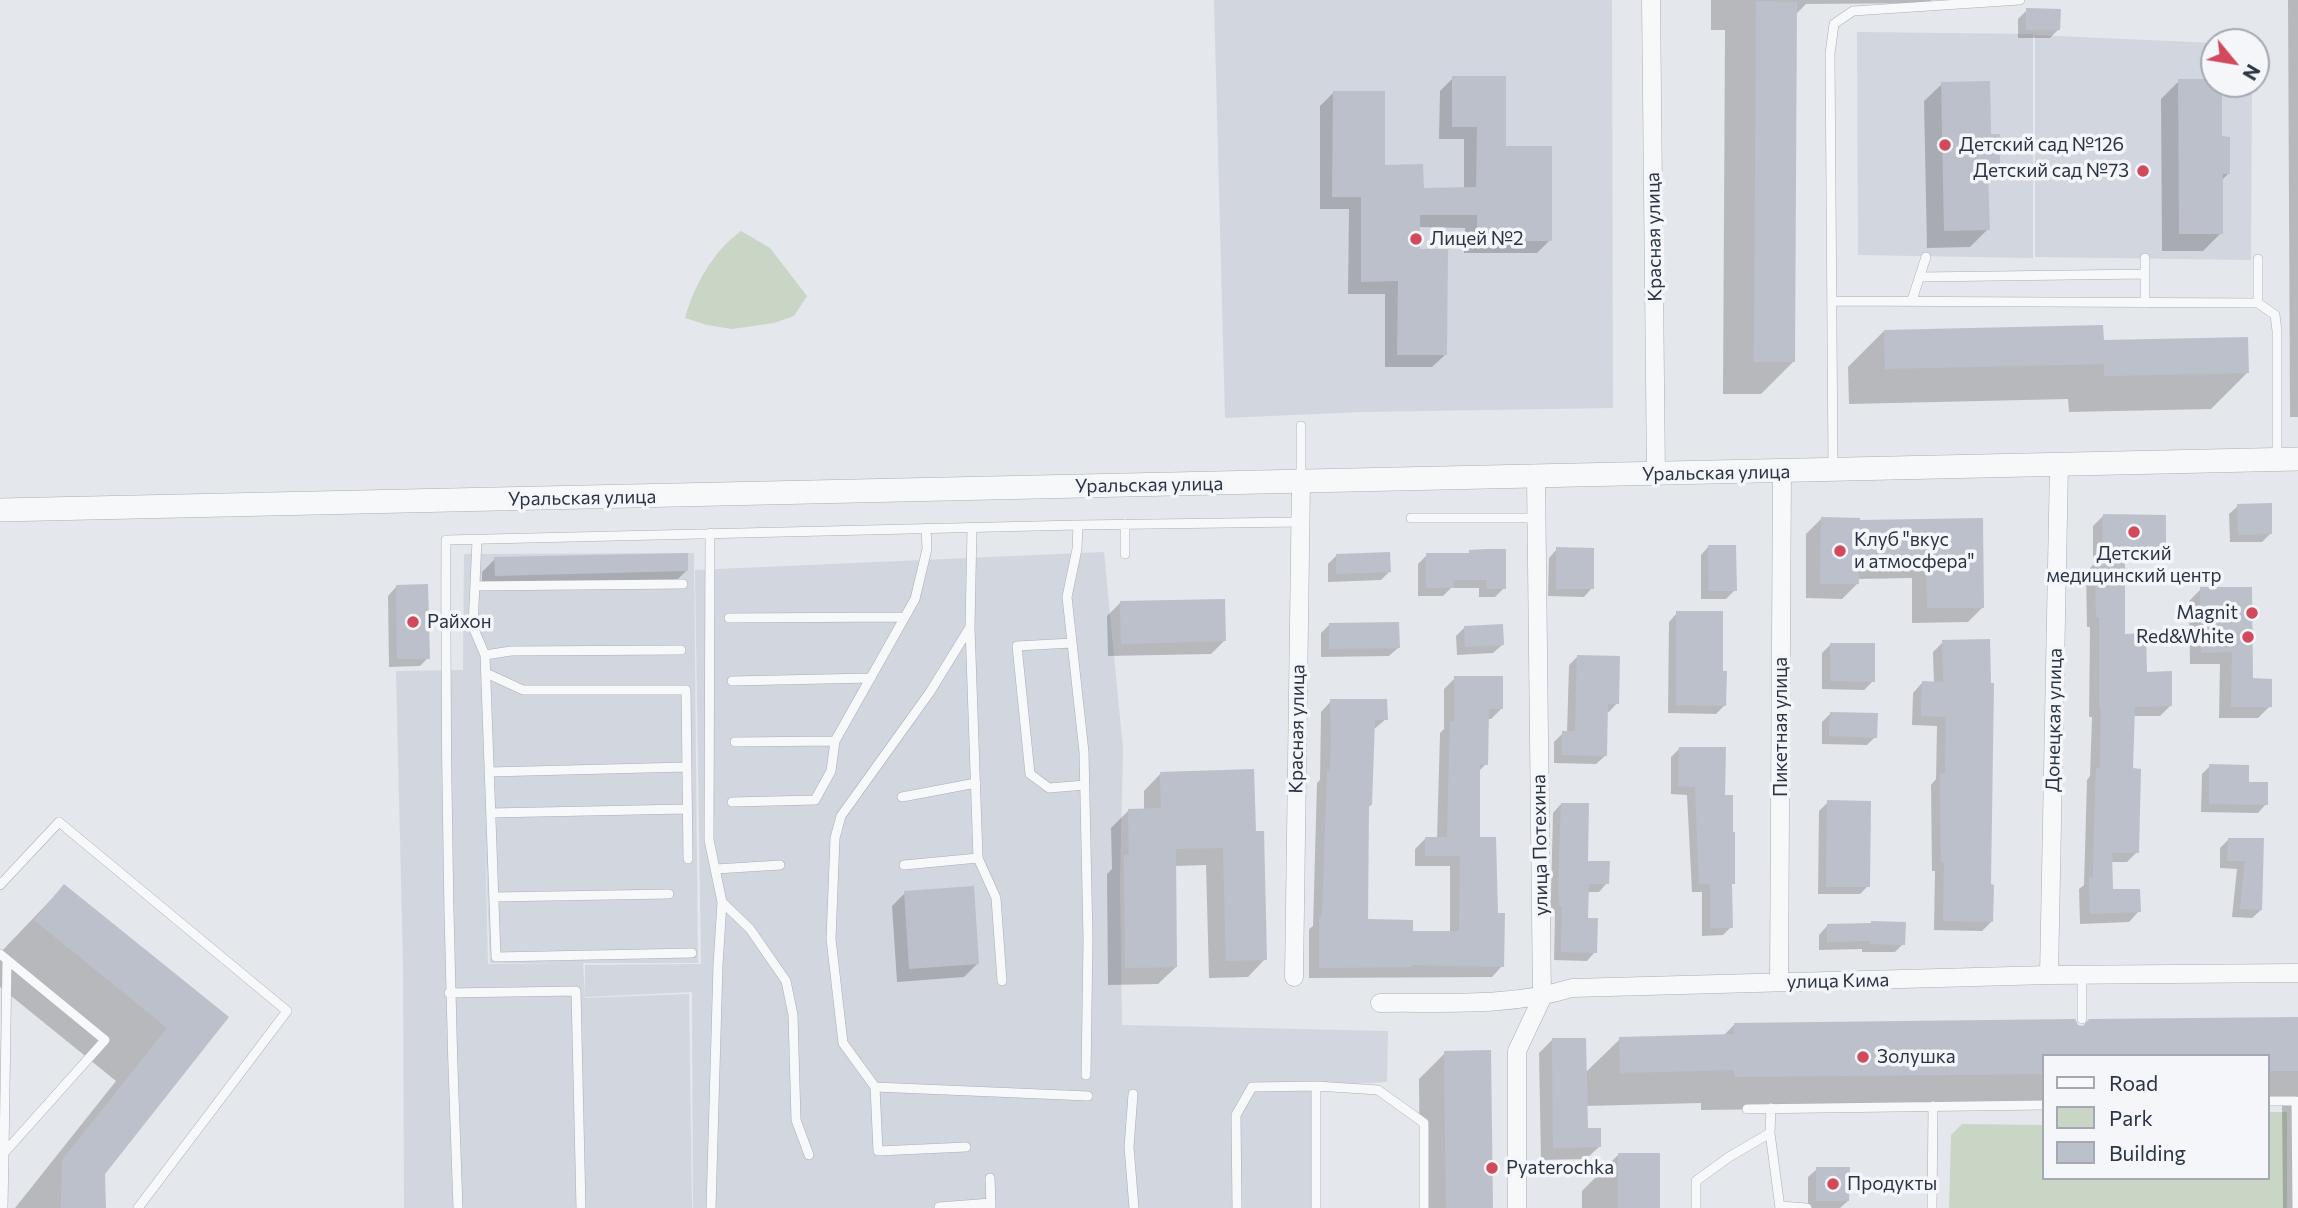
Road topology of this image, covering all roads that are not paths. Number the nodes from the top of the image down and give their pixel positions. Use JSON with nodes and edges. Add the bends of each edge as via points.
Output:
{"nodes":[{"id":1,"x":1651,"y":0,"type":"edge"},
{"id":2,"x":2020,"y":0,"type":"edge"},
{"id":3,"x":1926,"y":257,"type":"dead end"},
{"id":4,"x":2145,"y":258,"type":"dead end"},
{"id":5,"x":2258,"y":258,"type":"dead end"},
{"id":6,"x":2145,"y":274,"type":"junction"},
{"id":7,"x":1921,"y":276,"type":"junction"},
{"id":8,"x":1912,"y":300,"type":"junction"},
{"id":9,"x":1833,"y":301,"type":"junction"},
{"id":10,"x":2145,"y":303,"type":"junction"},
{"id":11,"x":2258,"y":303,"type":"junction"},
{"id":12,"x":1301,"y":426,"type":"dead end"},
{"id":13,"x":2288,"y":460,"type":"edge"},
{"id":14,"x":2059,"y":465,"type":"junction"},
{"id":15,"x":1833,"y":471,"type":"junction"},
{"id":16,"x":1782,"y":472,"type":"junction"},
{"id":17,"x":1656,"y":475,"type":"junction"},
{"id":18,"x":1536,"y":477,"type":"junction"},
{"id":19,"x":1301,"y":482,"type":"junction"},
{"id":20,"x":0,"y":510,"type":"edge"},
{"id":21,"x":1536,"y":517,"type":"junction"},
{"id":22,"x":1411,"y":518,"type":"dead end"},
{"id":23,"x":1300,"y":522,"type":"junction"},
{"id":24,"x":1125,"y":524,"type":"junction"},
{"id":25,"x":1078,"y":525,"type":"junction"},
{"id":26,"x":926,"y":528,"type":"junction"},
{"id":27,"x":972,"y":528,"type":"junction"},
{"id":28,"x":710,"y":533,"type":"junction"},
{"id":29,"x":477,"y":540,"type":"junction"},
{"id":30,"x":1125,"y":554,"type":"dead end"},
{"id":31,"x":683,"y":584,"type":"dead end"},
{"id":32,"x":475,"y":586,"type":"junction"},
{"id":33,"x":905,"y":617,"type":"junction"},
{"id":34,"x":729,"y":618,"type":"dead end"},
{"id":35,"x":970,"y":626,"type":"junction"},
{"id":36,"x":1072,"y":643,"type":"junction"},
{"id":37,"x":681,"y":650,"type":"dead end"},
{"id":38,"x":485,"y":655,"type":"junction"},
{"id":39,"x":486,"y":673,"type":"junction"},
{"id":40,"x":871,"y":678,"type":"junction"},
{"id":41,"x":732,"y":681,"type":"dead end"},
{"id":42,"x":835,"y":741,"type":"junction"},
{"id":43,"x":735,"y":742,"type":"dead end"},
{"id":44,"x":686,"y":767,"type":"junction"},
{"id":45,"x":489,"y":772,"type":"junction"},
{"id":46,"x":976,"y":783,"type":"junction"},
{"id":47,"x":1085,"y":785,"type":"junction"},
{"id":48,"x":902,"y":797,"type":"dead end"},
{"id":49,"x":732,"y":802,"type":"dead end"},
{"id":50,"x":686,"y":809,"type":"junction"},
{"id":51,"x":491,"y":813,"type":"junction"},
{"id":52,"x":978,"y":858,"type":"junction"},
{"id":53,"x":688,"y":859,"type":"dead end"},
{"id":54,"x":904,"y":864,"type":"dead end"},
{"id":55,"x":780,"y":865,"type":"dead end"},
{"id":56,"x":716,"y":869,"type":"junction"},
{"id":57,"x":0,"y":885,"type":"edge"},
{"id":58,"x":669,"y":894,"type":"dead end"},
{"id":59,"x":494,"y":897,"type":"junction"},
{"id":60,"x":722,"y":902,"type":"junction"},
{"id":61,"x":692,"y":953,"type":"dead end"},
{"id":62,"x":4,"y":957,"type":"edge"},
{"id":63,"x":2298,"y":973,"type":"edge"},
{"id":64,"x":2049,"y":975,"type":"junction"},
{"id":65,"x":2082,"y":975,"type":"junction"},
{"id":66,"x":1294,"y":977,"type":"dead end"},
{"id":67,"x":1002,"y":981,"type":"dead end"},
{"id":68,"x":1779,"y":982,"type":"junction"},
{"id":69,"x":449,"y":993,"type":"junction"},
{"id":70,"x":1542,"y":998,"type":"junction"},
{"id":71,"x":1380,"y":1003,"type":"dead end"},
{"id":72,"x":2082,"y":1019,"type":"dead end"},
{"id":73,"x":1086,"y":1075,"type":"dead end"},
{"id":74,"x":1316,"y":1086,"type":"junction"},
{"id":75,"x":875,"y":1087,"type":"junction"},
{"id":76,"x":1133,"y":1094,"type":"dead end"},
{"id":77,"x":1088,"y":1096,"type":"dead end"},
{"id":78,"x":2270,"y":1101,"type":"edge"},
{"id":79,"x":2042,"y":1105,"type":"edge"},
{"id":80,"x":1933,"y":1106,"type":"junction"},
{"id":81,"x":1771,"y":1108,"type":"junction"},
{"id":82,"x":1747,"y":1109,"type":"dead end"},
{"id":83,"x":1770,"y":1133,"type":"junction"},
{"id":84,"x":966,"y":1147,"type":"dead end"},
{"id":85,"x":4,"y":1153,"type":"junction"},
{"id":86,"x":809,"y":1155,"type":"dead end"},
{"id":87,"x":990,"y":1178,"type":"dead end"},
{"id":88,"x":991,"y":1206,"type":"edge"},
{"id":89,"x":939,"y":1207,"type":"edge"},
{"id":90,"x":1780,"y":1207,"type":"edge"},
{"id":91,"x":4,"y":1208,"type":"edge"},
{"id":92,"x":138,"y":1208,"type":"edge"},
{"id":93,"x":458,"y":1208,"type":"edge"},
{"id":94,"x":581,"y":1208,"type":"edge"},
{"id":95,"x":711,"y":1208,"type":"edge"},
{"id":96,"x":1134,"y":1208,"type":"edge"},
{"id":97,"x":1237,"y":1208,"type":"edge"},
{"id":98,"x":1317,"y":1208,"type":"edge"},
{"id":99,"x":1424,"y":1208,"type":"edge"},
{"id":100,"x":1517,"y":1208,"type":"edge"},
{"id":101,"x":1696,"y":1208,"type":"edge"},
{"id":102,"x":1807,"y":1208,"type":"edge"},
{"id":103,"x":1931,"y":1208,"type":"edge"},
{"id":104,"x":2297,"y":1208,"type":"edge"}],
"edges":[{"from":1,"to":17,"type":"street","name":"Красная улица"},
{"from":2,"to":9,"type":"lane","via":[[1853,11],[1834,24],[1830,54]]},
{"from":3,"to":7,"type":"lane"},
{"from":4,"to":6,"type":"lane"},
{"from":5,"to":11,"type":"lane"},
{"from":6,"to":7,"type":"lane"},
{"from":6,"to":10,"type":"lane"},
{"from":7,"to":8,"type":"lane"},
{"from":8,"to":9,"type":"lane"},
{"from":8,"to":10,"type":"lane"},
{"from":9,"to":15,"type":"lane"},
{"from":10,"to":11,"type":"lane"},
{"from":11,"to":13,"type":"lane","via":[[2275,315]]},
{"from":12,"to":19,"type":"lane"},
{"from":13,"to":14,"type":"street","name":"Уральская улица"},
{"from":14,"to":15,"type":"street","name":"Уральская улица"},
{"from":14,"to":64,"type":"street","name":"Донецкая улица"},
{"from":15,"to":16,"type":"street","name":"Уральская улица"},
{"from":16,"to":17,"type":"street","name":"Уральская улица"},
{"from":16,"to":68,"type":"street","name":"Пикетная улица"},
{"from":17,"to":18,"type":"street","name":"Уральская улица"},
{"from":18,"to":19,"type":"street","name":"Уральская улица"},
{"from":18,"to":21,"type":"street","name":"улица Потехина"},
{"from":19,"to":20,"type":"street","name":"Уральская улица"},
{"from":19,"to":23,"type":"street","name":"Красная улица"},
{"from":21,"to":22,"type":"lane"},
{"from":21,"to":70,"type":"street","name":"улица Потехина"},
{"from":23,"to":24,"type":"lane"},
{"from":23,"to":66,"type":"street","name":"Красная улица"},
{"from":24,"to":25,"type":"lane"},
{"from":24,"to":30,"type":"lane"},
{"from":25,"to":27,"type":"lane"},
{"from":25,"to":36,"type":"lane","via":[[1067,597]]},
{"from":26,"to":27,"type":"lane"},
{"from":26,"to":28,"type":"lane"},
{"from":26,"to":33,"type":"lane","via":[[927,549],[915,599]]},
{"from":27,"to":35,"type":"lane"},
{"from":28,"to":29,"type":"lane"},
{"from":28,"to":56,"type":"lane","via":[[709,840]]},
{"from":29,"to":32,"type":"lane"},
{"from":29,"to":69,"type":"lane","via":[[446,540]]},
{"from":31,"to":32,"type":"lane"},
{"from":32,"to":38,"type":"lane","via":[[473,627]]},
{"from":33,"to":34,"type":"lane"},
{"from":33,"to":40,"type":"lane"},
{"from":35,"to":46,"type":"lane"},
{"from":35,"to":75,"type":"lane","via":[[930,692],[854,795],[835,838],[831,939],[843,1043]]},
{"from":36,"to":47,"type":"lane"},
{"from":36,"to":47,"type":"lane","via":[[1017,646],[1030,774],[1049,788]]},
{"from":37,"to":38,"type":"lane"},
{"from":38,"to":39,"type":"lane"},
{"from":39,"to":44,"type":"lane","via":[[523,690],[686,690]]},
{"from":39,"to":45,"type":"lane"},
{"from":40,"to":41,"type":"lane"},
{"from":40,"to":42,"type":"lane"},
{"from":42,"to":43,"type":"lane"},
{"from":42,"to":49,"type":"lane","via":[[831,771],[816,800]]},
{"from":44,"to":45,"type":"lane"},
{"from":44,"to":50,"type":"lane"},
{"from":45,"to":51,"type":"lane"},
{"from":46,"to":48,"type":"lane"},
{"from":46,"to":52,"type":"lane"},
{"from":47,"to":73,"type":"lane"},
{"from":50,"to":51,"type":"lane"},
{"from":50,"to":53,"type":"lane"},
{"from":51,"to":59,"type":"lane"},
{"from":52,"to":54,"type":"lane"},
{"from":52,"to":67,"type":"lane","via":[[996,898]]},
{"from":55,"to":56,"type":"lane"},
{"from":56,"to":60,"type":"lane"},
{"from":57,"to":92,"type":"lane","via":[[60,822],[287,1011]]},
{"from":58,"to":59,"type":"lane"},
{"from":59,"to":61,"type":"lane","via":[[496,957]]},
{"from":60,"to":86,"type":"lane","via":[[750,929],[786,981],[793,1015],[796,1120]]},
{"from":60,"to":95,"type":"lane"},
{"from":62,"to":85,"type":"lane"},
{"from":62,"to":85,"type":"lane","via":[[105,1040]]},
{"from":63,"to":65,"type":"street","name":"улица Кима"},
{"from":64,"to":65,"type":"street","name":"улица Кима"},
{"from":64,"to":68,"type":"street","name":"улица Кима"},
{"from":65,"to":72,"type":"lane"},
{"from":68,"to":70,"type":"street","name":"улица Кима","via":[[1573,989]]},
{"from":69,"to":93,"type":"lane"},
{"from":69,"to":94,"type":"lane","via":[[576,991]]},
{"from":70,"to":71,"type":"street","name":"улица Кима"},
{"from":70,"to":100,"type":"street","name":"улица Потехина","via":[[1517,1051]]},
{"from":74,"to":97,"type":"lane","via":[[1252,1087],[1236,1115]]},
{"from":74,"to":98,"type":"lane"},
{"from":74,"to":99,"type":"lane","via":[[1378,1090],[1424,1123]]},
{"from":75,"to":77,"type":"lane"},
{"from":75,"to":84,"type":"lane","via":[[878,1151]]},
{"from":76,"to":96,"type":"lane","via":[[1129,1147]]},
{"from":78,"to":104,"type":"lane","via":[[2295,1101]]},
{"from":79,"to":80,"type":"lane"},
{"from":80,"to":81,"type":"lane"},
{"from":80,"to":103,"type":"lane"},
{"from":81,"to":82,"type":"lane"},
{"from":81,"to":83,"type":"lane"},
{"from":83,"to":90,"type":"lane"},
{"from":83,"to":101,"type":"lane","via":[[1696,1181]]},
{"from":85,"to":91,"type":"lane"},
{"from":87,"to":88,"type":"lane"},
{"from":88,"to":89,"type":"lane"},
{"from":90,"to":102,"type":"lane"}]}
